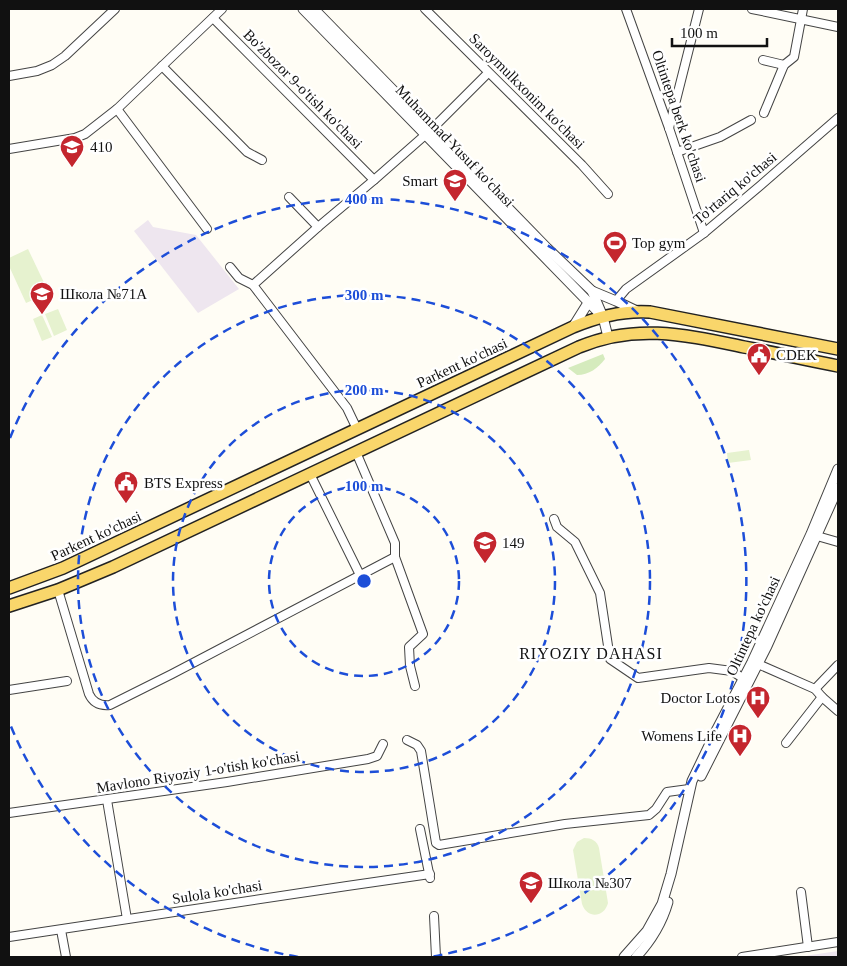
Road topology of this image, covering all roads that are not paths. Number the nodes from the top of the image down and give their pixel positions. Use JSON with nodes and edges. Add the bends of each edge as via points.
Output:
{"nodes":[{"id":1,"x":115,"y":9,"type":"edge"},
{"id":2,"x":222,"y":9,"type":"edge"},
{"id":3,"x":303,"y":9,"type":"edge"},
{"id":4,"x":314,"y":9,"type":"edge"},
{"id":5,"x":425,"y":9,"type":"edge"},
{"id":6,"x":626,"y":9,"type":"edge"},
{"id":7,"x":698,"y":9,"type":"edge"},
{"id":8,"x":752,"y":9,"type":"edge"},
{"id":9,"x":803,"y":9,"type":"edge"},
{"id":10,"x":213,"y":18,"type":"junction"},
{"id":11,"x":800,"y":20,"type":"junction"},
{"id":12,"x":838,"y":27,"type":"edge"},
{"id":13,"x":763,"y":60,"type":"dead end"},
{"id":14,"x":784,"y":65,"type":"junction"},
{"id":15,"x":162,"y":66,"type":"junction"},
{"id":16,"x":488,"y":73,"type":"junction"},
{"id":17,"x":9,"y":76,"type":"edge"},
{"id":18,"x":117,"y":109,"type":"junction"},
{"id":19,"x":764,"y":113,"type":"dead end"},
{"id":20,"x":838,"y":118,"type":"edge"},
{"id":21,"x":751,"y":120,"type":"dead end"},
{"id":22,"x":670,"y":128,"type":"junction"},
{"id":23,"x":428,"y":132,"type":"junction"},
{"id":24,"x":9,"y":149,"type":"edge"},
{"id":25,"x":677,"y":152,"type":"junction"},
{"id":26,"x":262,"y":160,"type":"dead end"},
{"id":27,"x":374,"y":180,"type":"junction"},
{"id":28,"x":608,"y":194,"type":"dead end"},
{"id":29,"x":290,"y":197,"type":"dead end"},
{"id":30,"x":318,"y":227,"type":"junction"},
{"id":31,"x":207,"y":229,"type":"dead end"},
{"id":32,"x":704,"y":233,"type":"junction"},
{"id":33,"x":230,"y":267,"type":"dead end"},
{"id":34,"x":253,"y":285,"type":"junction"},
{"id":35,"x":592,"y":291,"type":"junction"},
{"id":36,"x":616,"y":300,"type":"junction"},
{"id":37,"x":588,"y":303,"type":"junction"},
{"id":38,"x":639,"y":312,"type":"junction"},
{"id":39,"x":603,"y":317,"type":"junction"},
{"id":40,"x":573,"y":327,"type":"junction"},
{"id":41,"x":608,"y":337,"type":"junction"},
{"id":42,"x":838,"y":348,"type":"edge"},
{"id":43,"x":838,"y":366,"type":"edge"},
{"id":44,"x":358,"y":429,"type":"junction"},
{"id":45,"x":356,"y":452,"type":"junction"},
{"id":46,"x":838,"y":469,"type":"edge"},
{"id":47,"x":310,"y":474,"type":"junction"},
{"id":48,"x":838,"y":488,"type":"edge"},
{"id":49,"x":829,"y":499,"type":"junction"},
{"id":50,"x":554,"y":519,"type":"dead end"},
{"id":51,"x":814,"y":535,"type":"junction"},
{"id":52,"x":838,"y":542,"type":"edge"},
{"id":53,"x":395,"y":557,"type":"junction"},
{"id":54,"x":360,"y":575,"type":"junction"},
{"id":55,"x":9,"y":588,"type":"edge"},
{"id":56,"x":58,"y":590,"type":"junction"},
{"id":57,"x":9,"y":606,"type":"edge"},
{"id":58,"x":758,"y":664,"type":"junction"},
{"id":59,"x":838,"y":666,"type":"edge"},
{"id":60,"x":67,"y":680,"type":"dead end"},
{"id":61,"x":747,"y":681,"type":"junction"},
{"id":62,"x":415,"y":686,"type":"dead end"},
{"id":63,"x":815,"y":689,"type":"junction"},
{"id":64,"x":9,"y":690,"type":"edge"},
{"id":65,"x":822,"y":697,"type":"junction"},
{"id":66,"x":838,"y":710,"type":"edge"},
{"id":67,"x":407,"y":740,"type":"dead end"},
{"id":68,"x":786,"y":743,"type":"dead end"},
{"id":69,"x":384,"y":744,"type":"dead end"},
{"id":70,"x":690,"y":793,"type":"junction"},
{"id":71,"x":107,"y":800,"type":"junction"},
{"id":72,"x":9,"y":813,"type":"edge"},
{"id":73,"x":684,"y":826,"type":"junction"},
{"id":74,"x":420,"y":829,"type":"dead end"},
{"id":75,"x":801,"y":892,"type":"dead end"},
{"id":76,"x":434,"y":916,"type":"dead end"},
{"id":77,"x":128,"y":919,"type":"junction"},
{"id":78,"x":62,"y":930,"type":"junction"},
{"id":79,"x":9,"y":937,"type":"edge"},
{"id":80,"x":838,"y":942,"type":"edge"},
{"id":81,"x":808,"y":947,"type":"junction"},
{"id":82,"x":66,"y":957,"type":"edge"},
{"id":83,"x":436,"y":957,"type":"edge"},
{"id":84,"x":624,"y":957,"type":"edge"},
{"id":85,"x":636,"y":957,"type":"edge"},
{"id":86,"x":742,"y":957,"type":"edge"}],
"edges":[{"from":1,"to":17,"type":"street","via":[[52,65]]},
{"from":2,"to":10,"type":"street"},
{"from":3,"to":23,"type":"street","name":"Muhammad Yusuf ko'chasi"},
{"from":4,"to":23,"type":"street","name":"Muhammad Yusuf ko'chasi"},
{"from":5,"to":16,"type":"street","name":"Saroymulkxonim ko'chasi"},
{"from":6,"to":22,"type":"street","name":"Oltintepa berk ko'chasi"},
{"from":7,"to":22,"type":"street"},
{"from":8,"to":11,"type":"street"},
{"from":9,"to":11,"type":"street"},
{"from":10,"to":15,"type":"street"},
{"from":10,"to":27,"type":"street","name":"Bo'zbozor 9-o'tish ko'chasi"},
{"from":11,"to":12,"type":"street"},
{"from":11,"to":14,"type":"street","via":[[794,57]]},
{"from":13,"to":14,"type":"street"},
{"from":14,"to":19,"type":"street"},
{"from":15,"to":18,"type":"street"},
{"from":15,"to":26,"type":"street","via":[[247,152]]},
{"from":16,"to":23,"type":"street"},
{"from":16,"to":28,"type":"street","name":"Saroymulkxonim ko'chasi"},
{"from":18,"to":24,"type":"street","via":[[80,136]]},
{"from":18,"to":31,"type":"street"},
{"from":20,"to":32,"type":"street","name":"To'rtariq ko'chasi"},
{"from":21,"to":25,"type":"street","via":[[720,137]]},
{"from":22,"to":25,"type":"street","name":"Oltintepa berk ko'chasi"},
{"from":23,"to":27,"type":"street"},
{"from":23,"to":35,"type":"street","name":"Muhammad Yusuf ko'chasi"},
{"from":23,"to":37,"type":"street","name":"Muhammad Yusuf ko'chasi"},
{"from":25,"to":32,"type":"street","name":"Oltintepa berk ko'chasi"},
{"from":27,"to":30,"type":"street"},
{"from":29,"to":30,"type":"street"},
{"from":30,"to":34,"type":"street"},
{"from":32,"to":36,"type":"street","name":"To'rtariq ko'chasi","via":[[626,289]]},
{"from":33,"to":34,"type":"street","via":[[239,278]]},
{"from":34,"to":44,"type":"street","via":[[347,408]]},
{"from":35,"to":36,"type":"street","name":"Muhammad Yusuf ko'chasi"},
{"from":35,"to":39,"type":"street","name":"Muhammad Yusuf ko'chasi"},
{"from":36,"to":38,"type":"street","name":"Muhammad Yusuf ko'chasi"},
{"from":36,"to":39,"type":"street","name":"To'rtariq ko'chasi"},
{"from":37,"to":39,"type":"street","name":"Muhammad Yusuf ko'chasi"},
{"from":37,"to":40,"type":"street"},
{"from":38,"to":39,"type":"main road","name":"Parkent ko'chasi"},
{"from":38,"to":42,"type":"main road","name":"Parkent ko'chasi"},
{"from":39,"to":40,"type":"main road","name":"Parkent ko'chasi"},
{"from":39,"to":41,"type":"street","name":"Muhammad Yusuf ko'chasi"},
{"from":40,"to":44,"type":"main road","name":"Parkent ko'chasi"},
{"from":41,"to":43,"type":"main road","via":[[641,333],[680,336]]},
{"from":41,"to":45,"type":"main road","via":[[579,347]]},
{"from":44,"to":55,"type":"main road","name":"Parkent ko'chasi","via":[[63,568]]},
{"from":45,"to":47,"type":"main road"},
{"from":45,"to":53,"type":"street","via":[[395,543]]},
{"from":46,"to":49,"type":"street","name":"Oltintepa ko'chasi"},
{"from":47,"to":54,"type":"street"},
{"from":47,"to":56,"type":"main road"},
{"from":48,"to":49,"type":"street","name":"Oltintepa ko'chasi"},
{"from":49,"to":51,"type":"street","name":"Oltintepa ko'chasi"},
{"from":50,"to":61,"type":"street","via":[[558,527],[576,542],[600,594],[610,659],[638,678],[709,668],[732,671]]},
{"from":51,"to":52,"type":"street"},
{"from":51,"to":58,"type":"street","name":"Oltintepa ko'chasi"},
{"from":51,"to":61,"type":"street","name":"Oltintepa ko'chasi"},
{"from":53,"to":54,"type":"street"},
{"from":53,"to":62,"type":"street","via":[[422,634],[409,647]]},
{"from":54,"to":56,"type":"street","via":[[110,705],[100,705],[89,694]]},
{"from":56,"to":57,"type":"main road"},
{"from":58,"to":61,"type":"street","name":"Oltintepa ko'chasi"},
{"from":58,"to":63,"type":"street"},
{"from":59,"to":63,"type":"street"},
{"from":60,"to":64,"type":"street"},
{"from":61,"to":70,"type":"street","name":"Oltintepa ko'chasi"},
{"from":63,"to":65,"type":"street"},
{"from":65,"to":66,"type":"street"},
{"from":65,"to":68,"type":"street"},
{"from":67,"to":70,"type":"street","via":[[421,750],[438,845],[565,824],[649,815],[666,792]]},
{"from":69,"to":71,"type":"street","name":"Mavlono Riyoziy 1-o'tish ko'chasi","via":[[377,756],[368,759]]},
{"from":70,"to":73,"type":"street","name":"Oltintepa ko'chasi"},
{"from":71,"to":72,"type":"street","name":"Mavlono Riyoziy 1-o'tish ko'chasi"},
{"from":71,"to":77,"type":"street"},
{"from":73,"to":84,"type":"street","name":"Oltintepa ko'chasi","via":[[662,904],[647,931]]},
{"from":73,"to":85,"type":"street","name":"Oltintepa ko'chasi","via":[[665,913]]},
{"from":74,"to":77,"type":"street","name":"Sulola ko'chasi","via":[[430,876]]},
{"from":75,"to":81,"type":"street"},
{"from":76,"to":83,"type":"street"},
{"from":77,"to":78,"type":"street","name":"Sulola ko'chasi"},
{"from":78,"to":79,"type":"street","name":"Sulola ko'chasi"},
{"from":78,"to":82,"type":"street"},
{"from":80,"to":81,"type":"street"},
{"from":81,"to":86,"type":"street"}]}
